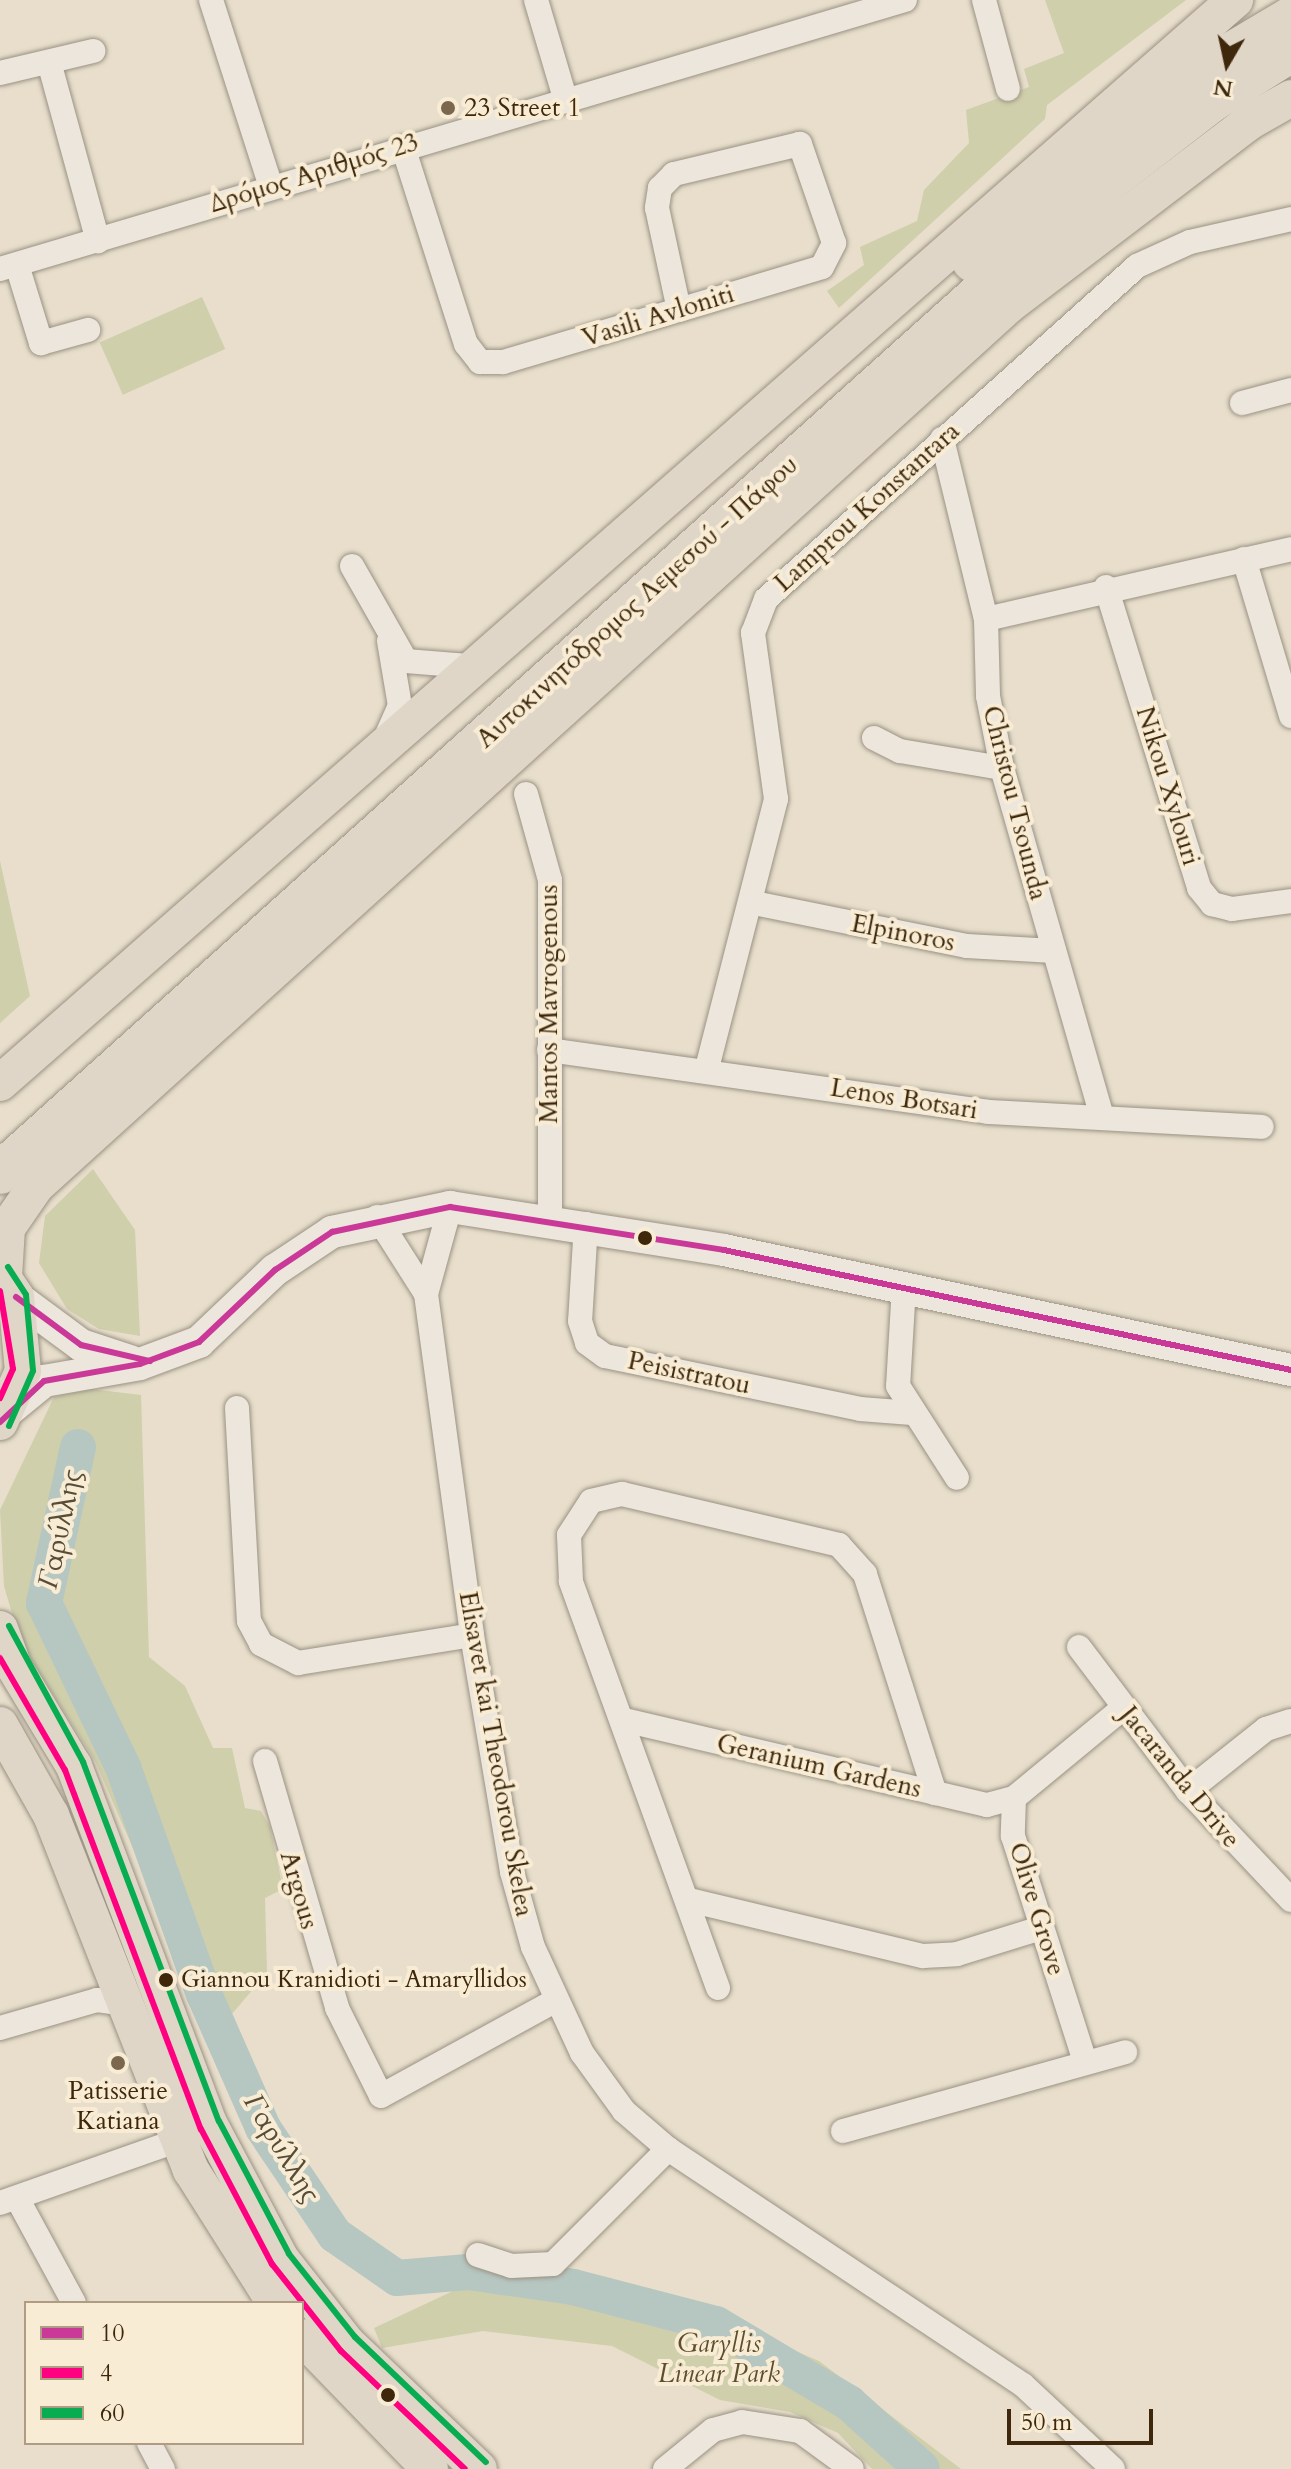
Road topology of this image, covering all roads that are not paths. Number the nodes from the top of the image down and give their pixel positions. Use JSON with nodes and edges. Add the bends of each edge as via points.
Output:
{"nodes":[{"id":1,"x":211,"y":0,"type":"edge"},
{"id":2,"x":536,"y":0,"type":"edge"},
{"id":3,"x":905,"y":0,"type":"edge"},
{"id":4,"x":984,"y":0,"type":"edge"},
{"id":5,"x":1235,"y":0,"type":"edge"},
{"id":6,"x":855,"y":7,"type":"edge"},
{"id":7,"x":1291,"y":18,"type":"edge"},
{"id":8,"x":93,"y":51,"type":"dead end"},
{"id":9,"x":1291,"y":51,"type":"edge"},
{"id":10,"x":49,"y":62,"type":"junction"},
{"id":11,"x":0,"y":73,"type":"edge"},
{"id":12,"x":1008,"y":89,"type":"dead end"},
{"id":13,"x":565,"y":98,"type":"junction"},
{"id":14,"x":1291,"y":98,"type":"edge"},
{"id":15,"x":403,"y":147,"type":"junction"},
{"id":16,"x":270,"y":184,"type":"junction"},
{"id":17,"x":1291,"y":219,"type":"edge"},
{"id":18,"x":98,"y":241,"type":"junction"},
{"id":19,"x":8,"y":267,"type":"edge"},
{"id":20,"x":679,"y":310,"type":"junction"},
{"id":21,"x":88,"y":330,"type":"dead end"},
{"id":22,"x":1291,"y":390,"type":"edge"},
{"id":23,"x":1242,"y":403,"type":"dead end"},
{"id":24,"x":942,"y":439,"type":"junction"},
{"id":25,"x":1291,"y":549,"type":"edge"},
{"id":26,"x":1244,"y":559,"type":"junction"},
{"id":27,"x":352,"y":566,"type":"dead end"},
{"id":28,"x":1106,"y":587,"type":"junction"},
{"id":29,"x":986,"y":619,"type":"junction"},
{"id":30,"x":387,"y":633,"type":"junction"},
{"id":31,"x":468,"y":666,"type":"junction"},
{"id":32,"x":1291,"y":716,"type":"edge"},
{"id":33,"x":874,"y":738,"type":"dead end"},
{"id":34,"x":385,"y":739,"type":"junction"},
{"id":35,"x":1002,"y":768,"type":"junction"},
{"id":36,"x":526,"y":794,"type":"dead end"},
{"id":37,"x":1291,"y":901,"type":"edge"},
{"id":38,"x":754,"y":903,"type":"junction"},
{"id":39,"x":1054,"y":951,"type":"junction"},
{"id":40,"x":549,"y":1050,"type":"junction"},
{"id":41,"x":707,"y":1068,"type":"junction"},
{"id":42,"x":0,"y":1083,"type":"edge"},
{"id":43,"x":1102,"y":1116,"type":"junction"},
{"id":44,"x":1262,"y":1127,"type":"dead end"},
{"id":45,"x":0,"y":1136,"type":"edge"},
{"id":46,"x":0,"y":1173,"type":"edge"},
{"id":47,"x":450,"y":1207,"type":"junction"},
{"id":48,"x":377,"y":1217,"type":"junction"},
{"id":49,"x":550,"y":1218,"type":"junction"},
{"id":50,"x":586,"y":1224,"type":"junction"},
{"id":51,"x":6,"y":1282,"type":"edge"},
{"id":52,"x":904,"y":1286,"type":"junction"},
{"id":53,"x":426,"y":1294,"type":"junction"},
{"id":54,"x":140,"y":1364,"type":"junction"},
{"id":55,"x":1291,"y":1370,"type":"edge"},
{"id":56,"x":237,"y":1408,"type":"dead end"},
{"id":57,"x":912,"y":1413,"type":"junction"},
{"id":58,"x":6,"y":1415,"type":"edge"},
{"id":59,"x":957,"y":1478,"type":"dead end"},
{"id":60,"x":0,"y":1629,"type":"edge"},
{"id":61,"x":472,"y":1635,"type":"junction"},
{"id":62,"x":1079,"y":1647,"type":"dead end"},
{"id":63,"x":1123,"y":1708,"type":"junction"},
{"id":64,"x":624,"y":1720,"type":"junction"},
{"id":65,"x":1291,"y":1721,"type":"edge"},
{"id":66,"x":0,"y":1725,"type":"edge"},
{"id":67,"x":265,"y":1761,"type":"dead end"},
{"id":68,"x":1188,"y":1791,"type":"junction"},
{"id":69,"x":935,"y":1793,"type":"junction"},
{"id":70,"x":1014,"y":1798,"type":"junction"},
{"id":71,"x":689,"y":1900,"type":"junction"},
{"id":72,"x":1291,"y":1900,"type":"edge"},
{"id":73,"x":1041,"y":1928,"type":"junction"},
{"id":74,"x":718,"y":1988,"type":"dead end"},
{"id":75,"x":112,"y":1992,"type":"junction"},
{"id":76,"x":556,"y":2000,"type":"junction"},
{"id":77,"x":0,"y":2028,"type":"edge"},
{"id":78,"x":1125,"y":2052,"type":"dead end"},
{"id":79,"x":1085,"y":2061,"type":"junction"},
{"id":80,"x":210,"y":2125,"type":"junction"},
{"id":81,"x":843,"y":2131,"type":"dead end"},
{"id":82,"x":178,"y":2143,"type":"junction"},
{"id":83,"x":668,"y":2149,"type":"junction"},
{"id":84,"x":9,"y":2201,"type":"edge"},
{"id":85,"x":478,"y":2255,"type":"dead end"},
{"id":86,"x":73,"y":2301,"type":"edge"},
{"id":87,"x":274,"y":2301,"type":"edge"},
{"id":88,"x":304,"y":2339,"type":"edge"},
{"id":89,"x":150,"y":2445,"type":"edge"},
{"id":90,"x":163,"y":2469,"type":"edge"},
{"id":91,"x":430,"y":2469,"type":"edge"},
{"id":92,"x":479,"y":2469,"type":"edge"},
{"id":93,"x":665,"y":2469,"type":"edge"},
{"id":94,"x":852,"y":2469,"type":"edge"},
{"id":95,"x":1113,"y":2469,"type":"edge"}],
"edges":[{"from":1,"to":16,"type":"street"},
{"from":2,"to":13,"type":"street"},
{"from":3,"to":6,"type":"street","name":"Δρόμος Αριθμός 23"},
{"from":4,"to":12,"type":"street"},
{"from":5,"to":31,"type":"main road"},
{"from":6,"to":13,"type":"street","name":"Δρόμος Αριθμός 23"},
{"from":7,"to":45,"type":"highway","name":"Αυτοκινητόδρομος Λεμεσού - Πάφου","via":[[1195,75],[1069,175]]},
{"from":8,"to":10,"type":"street"},
{"from":9,"to":46,"type":"highway","name":"Αυτοκινητόδρομος Λεμεσού - Πάφου","via":[[1213,100],[1090,195]]},
{"from":10,"to":11,"type":"street"},
{"from":10,"to":18,"type":"street"},
{"from":13,"to":15,"type":"street","name":"Δρόμος Αριθμός 23"},
{"from":14,"to":51,"type":"main road","via":[[1249,122],[1009,305],[36,1186],[7,1228]]},
{"from":15,"to":16,"type":"street","name":"Δρόμος Αριθμός 23"},
{"from":15,"to":20,"type":"street","name":"Vasili Avloniti","via":[[466,344],[480,362],[503,362]]},
{"from":16,"to":18,"type":"street","name":"Δρόμος Αριθμός 23"},
{"from":17,"to":24,"type":"street","name":"Lamprou Konstantara","via":[[1190,242],[1137,266]]},
{"from":18,"to":19,"type":"street","name":"Δρόμος Αριθμός 23"},
{"from":19,"to":21,"type":"street","via":[[31,346]]},
{"from":20,"to":20,"type":"street","name":"Vasili Avloniti","via":[[833,258],[813,167],[800,144],[674,174],[660,188],[657,208]]},
{"from":22,"to":23,"type":"street"},
{"from":24,"to":29,"type":"street","name":"Christou Tsounda"},
{"from":24,"to":38,"type":"street","name":"Lamprou Konstantara","via":[[766,599],[757,616],[753,633],[777,783]]},
{"from":25,"to":26,"type":"street"},
{"from":26,"to":28,"type":"street"},
{"from":26,"to":32,"type":"street"},
{"from":27,"to":30,"type":"street"},
{"from":28,"to":29,"type":"street"},
{"from":28,"to":37,"type":"street","name":"Nikou Xylouri","via":[[1199,888],[1212,904],[1232,909]]},
{"from":29,"to":35,"type":"street","name":"Christou Tsounda","via":[[988,696]]},
{"from":30,"to":31,"type":"street","via":[[406,661]]},
{"from":30,"to":34,"type":"street","via":[[400,706]]},
{"from":31,"to":34,"type":"main road"},
{"from":33,"to":35,"type":"street","via":[[900,751]]},
{"from":34,"to":42,"type":"main road"},
{"from":35,"to":39,"type":"street","name":"Christou Tsounda"},
{"from":36,"to":40,"type":"street","name":"Mantos Mavrogenous","via":[[550,880]]},
{"from":38,"to":39,"type":"street","name":"Elpinoros","via":[[978,947]]},
{"from":38,"to":41,"type":"street","name":"Lamprou Konstantara"},
{"from":39,"to":43,"type":"street","name":"Christou Tsounda"},
{"from":40,"to":41,"type":"street","name":"Lenos Botsari"},
{"from":40,"to":49,"type":"street","name":"Mantos Mavrogenous"},
{"from":41,"to":43,"type":"street","name":"Lenos Botsari","via":[[988,1112]]},
{"from":43,"to":44,"type":"street","name":"Lenos Botsari"},
{"from":47,"to":48,"type":"main road"},
{"from":47,"to":49,"type":"main road"},
{"from":47,"to":53,"type":"street","name":"Elisavet kai Theodorou Skelea"},
{"from":48,"to":53,"type":"street","name":"Elisavet kai Theodorou Skelea"},
{"from":48,"to":54,"type":"main road","via":[[312,1243],[199,1342]]},
{"from":49,"to":50,"type":"main road"},
{"from":50,"to":52,"type":"main road"},
{"from":50,"to":57,"type":"street","name":"Peisistratou","via":[[580,1321],[587,1343],[605,1356],[860,1409]]},
{"from":51,"to":54,"type":"main road","via":[[81,1345]]},
{"from":51,"to":58,"type":"main road","via":[[23,1371]]},
{"from":52,"to":55,"type":"main road"},
{"from":52,"to":57,"type":"street","via":[[898,1386]]},
{"from":53,"to":61,"type":"street","name":"Elisavet kai Theodorou Skelea"},
{"from":54,"to":58,"type":"main road","via":[[44,1381]]},
{"from":56,"to":61,"type":"street","via":[[249,1621],[261,1644],[298,1663]]},
{"from":57,"to":59,"type":"street"},
{"from":60,"to":80,"type":"main road","via":[[13,1665],[74,1766]]},
{"from":61,"to":76,"type":"street","name":"Elisavet kai Theodorou Skelea","via":[[512,1872]]},
{"from":62,"to":63,"type":"street","name":"Jacaranda Drive"},
{"from":63,"to":68,"type":"street","name":"Jacaranda Drive"},
{"from":63,"to":70,"type":"street"},
{"from":64,"to":69,"type":"street","name":"Geranium Gardens"},
{"from":64,"to":69,"type":"street","via":[[571,1581],[569,1535],[591,1501],[622,1494],[839,1545],[865,1574]]},
{"from":64,"to":71,"type":"street"},
{"from":65,"to":68,"type":"street","via":[[1266,1729]]},
{"from":66,"to":75,"type":"main road","via":[[36,1782]]},
{"from":67,"to":76,"type":"street","name":"Argous","via":[[337,2008],[381,2096]]},
{"from":68,"to":72,"type":"street","name":"Jacaranda Drive"},
{"from":69,"to":70,"type":"street","name":"Geranium Gardens","via":[[987,1805]]},
{"from":70,"to":73,"type":"street","name":"Olive Grove","via":[[1013,1836]]},
{"from":71,"to":73,"type":"street","via":[[923,1956],[957,1954]]},
{"from":71,"to":74,"type":"street"},
{"from":73,"to":79,"type":"street","name":"Olive Grove"},
{"from":75,"to":77,"type":"street"},
{"from":75,"to":82,"type":"main road"},
{"from":76,"to":83,"type":"street","name":"Elisavet kai Theodorou Skelea","via":[[582,2053],[624,2111]]},
{"from":78,"to":79,"type":"street"},
{"from":79,"to":81,"type":"street"},
{"from":80,"to":82,"type":"street"},
{"from":80,"to":92,"type":"main road","via":[[300,2284],[348,2344]]},
{"from":82,"to":84,"type":"street"},
{"from":82,"to":87,"type":"main road"},
{"from":83,"to":85,"type":"street","via":[[553,2264],[511,2266]]},
{"from":83,"to":95,"type":"street","name":"Elisavet kai Theodorou Skelea","via":[[1023,2385]]},
{"from":84,"to":86,"type":"street"},
{"from":88,"to":91,"type":"main road"},
{"from":89,"to":90,"type":"street"},
{"from":93,"to":94,"type":"street","via":[[713,2430],[742,2422],[800,2431]]}]}
